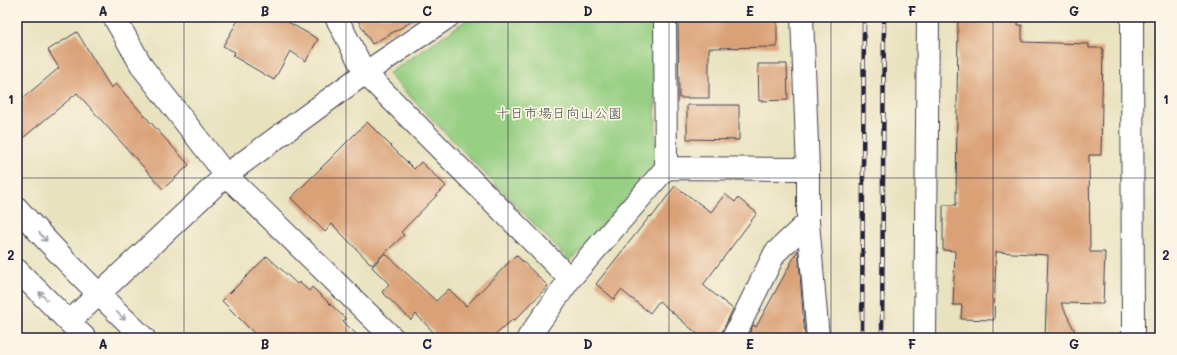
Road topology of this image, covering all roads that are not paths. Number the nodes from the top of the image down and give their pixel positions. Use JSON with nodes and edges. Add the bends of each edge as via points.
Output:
{"nodes":[{"id":1,"x":114,"y":17,"type":"edge"},
{"id":2,"x":336,"y":17,"type":"edge"},
{"id":3,"x":448,"y":17,"type":"edge"},
{"id":4,"x":665,"y":17,"type":"edge"},
{"id":5,"x":802,"y":17,"type":"edge"},
{"id":6,"x":928,"y":17,"type":"edge"},
{"id":7,"x":1132,"y":17,"type":"edge"},
{"id":8,"x":365,"y":73,"type":"junction"},
{"id":9,"x":666,"y":168,"type":"junction"},
{"id":10,"x":808,"y":169,"type":"junction"},
{"id":11,"x":226,"y":175,"type":"junction"},
{"id":12,"x":17,"y":208,"type":"edge"},
{"id":13,"x":808,"y":222,"type":"junction"},
{"id":14,"x":17,"y":270,"type":"edge"},
{"id":15,"x":570,"y":278,"type":"junction"},
{"id":16,"x":99,"y":294,"type":"junction"},
{"id":17,"x":69,"y":322,"type":"junction"},
{"id":18,"x":85,"y":338,"type":"edge"},
{"id":19,"x":144,"y":338,"type":"edge"},
{"id":20,"x":393,"y":338,"type":"edge"},
{"id":21,"x":528,"y":338,"type":"edge"},
{"id":22,"x":733,"y":338,"type":"edge"},
{"id":23,"x":818,"y":338,"type":"edge"},
{"id":24,"x":924,"y":338,"type":"edge"},
{"id":25,"x":1133,"y":338,"type":"edge"}],
"edges":[{"from":1,"to":11,"type":"street","via":[[143,68]]},
{"from":2,"to":8,"type":"street"},
{"from":3,"to":8,"type":"street"},
{"from":4,"to":9,"type":"street"},
{"from":5,"to":10,"type":"street"},
{"from":6,"to":24,"type":"street"},
{"from":7,"to":25,"type":"street"},
{"from":8,"to":11,"type":"street"},
{"from":8,"to":15,"type":"street"},
{"from":9,"to":10,"type":"street"},
{"from":9,"to":15,"type":"street"},
{"from":10,"to":13,"type":"street"},
{"from":11,"to":16,"type":"street"},
{"from":11,"to":20,"type":"street"},
{"from":12,"to":16,"type":"street","one_way":true},
{"from":13,"to":22,"type":"street","via":[[775,253]]},
{"from":13,"to":23,"type":"street"},
{"from":17,"to":14,"type":"street","one_way":true},
{"from":15,"to":21,"type":"street"},
{"from":16,"to":17,"type":"street"},
{"from":16,"to":19,"type":"street","one_way":true},
{"from":17,"to":18,"type":"street"}]}
